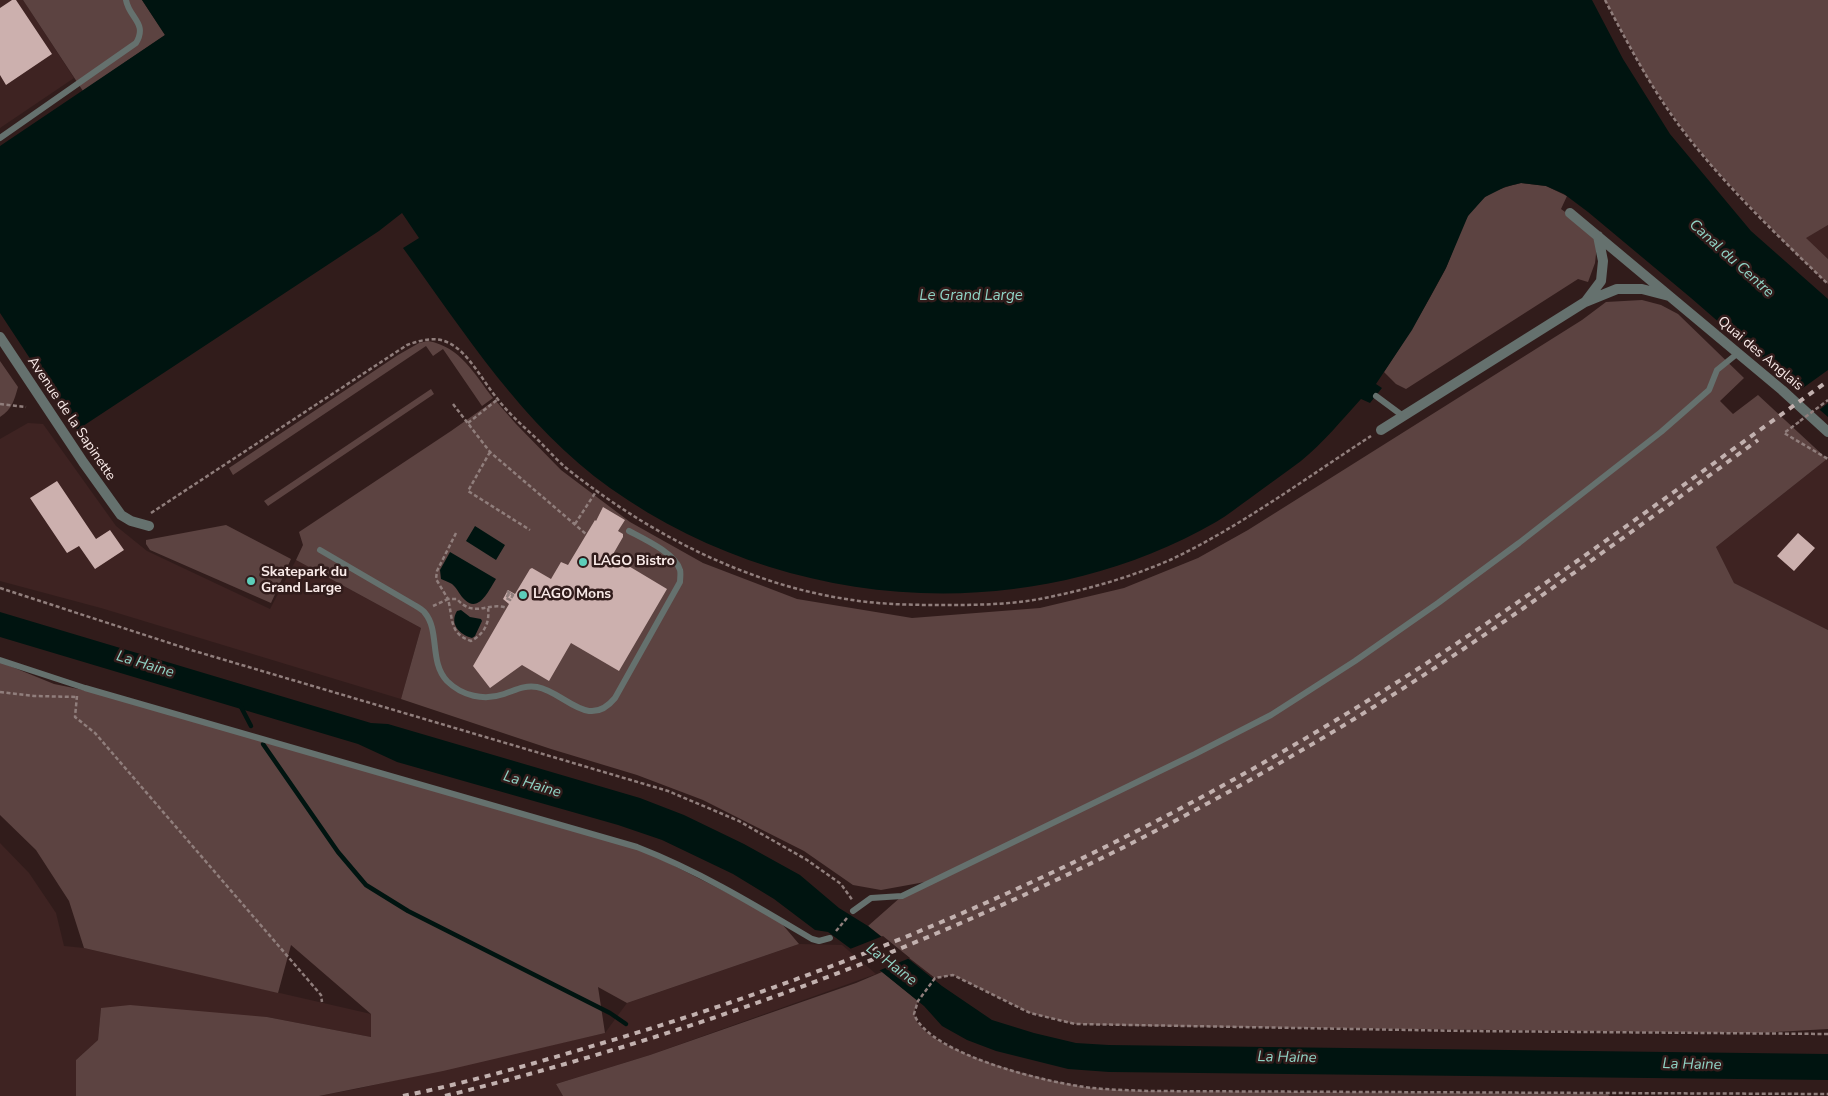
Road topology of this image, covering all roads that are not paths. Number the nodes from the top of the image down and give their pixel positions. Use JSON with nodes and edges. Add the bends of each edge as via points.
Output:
{"nodes":[{"id":1,"x":126,"y":0,"type":"edge"},
{"id":2,"x":0,"y":138,"type":"edge"},
{"id":3,"x":1570,"y":213,"type":"dead end"},
{"id":4,"x":1598,"y":236,"type":"junction"},
{"id":5,"x":1673,"y":297,"type":"junction"},
{"id":6,"x":1585,"y":302,"type":"junction"},
{"id":7,"x":0,"y":337,"type":"edge"},
{"id":8,"x":1738,"y":353,"type":"junction"},
{"id":9,"x":1376,"y":396,"type":"dead end"},
{"id":10,"x":1403,"y":416,"type":"junction"},
{"id":11,"x":1381,"y":430,"type":"road end"},
{"id":12,"x":1828,"y":432,"type":"edge"},
{"id":13,"x":149,"y":526,"type":"dead end"},
{"id":14,"x":629,"y":531,"type":"dead end"},
{"id":15,"x":320,"y":550,"type":"dead end"},
{"id":16,"x":0,"y":660,"type":"edge"},
{"id":17,"x":852,"y":911,"type":"road end"},
{"id":18,"x":830,"y":938,"type":"road end"}],
"edges":[{"from":1,"to":2,"type":"lane","via":[[141,27],[136,43]]},
{"from":3,"to":4,"type":"street","name":"Quai des Anglais"},
{"from":4,"to":5,"type":"street","name":"Quai des Anglais"},
{"from":4,"to":6,"type":"street","via":[[1603,261],[1601,281]]},
{"from":5,"to":6,"type":"street","via":[[1642,289],[1617,290]]},
{"from":5,"to":8,"type":"street","name":"Quai des Anglais"},
{"from":6,"to":10,"type":"street"},
{"from":7,"to":13,"type":"street","name":"Avenue de la Sapinette","via":[[121,515]]},
{"from":8,"to":12,"type":"street","name":"Quai des Anglais"},
{"from":8,"to":17,"type":"lane","via":[[1717,370],[1709,390],[1661,432],[1535,530],[1438,603],[1271,715],[902,896],[871,898]]},
{"from":9,"to":10,"type":"lane"},
{"from":10,"to":11,"type":"street"},
{"from":14,"to":15,"type":"lane","via":[[661,549],[673,560],[681,570],[680,582],[615,698],[608,707],[596,711],[584,711],[539,688],[524,686],[489,697],[470,696],[458,691],[439,669],[426,614]]},
{"from":16,"to":18,"type":"lane","via":[[85,688],[637,847],[716,882],[812,939]]}]}
